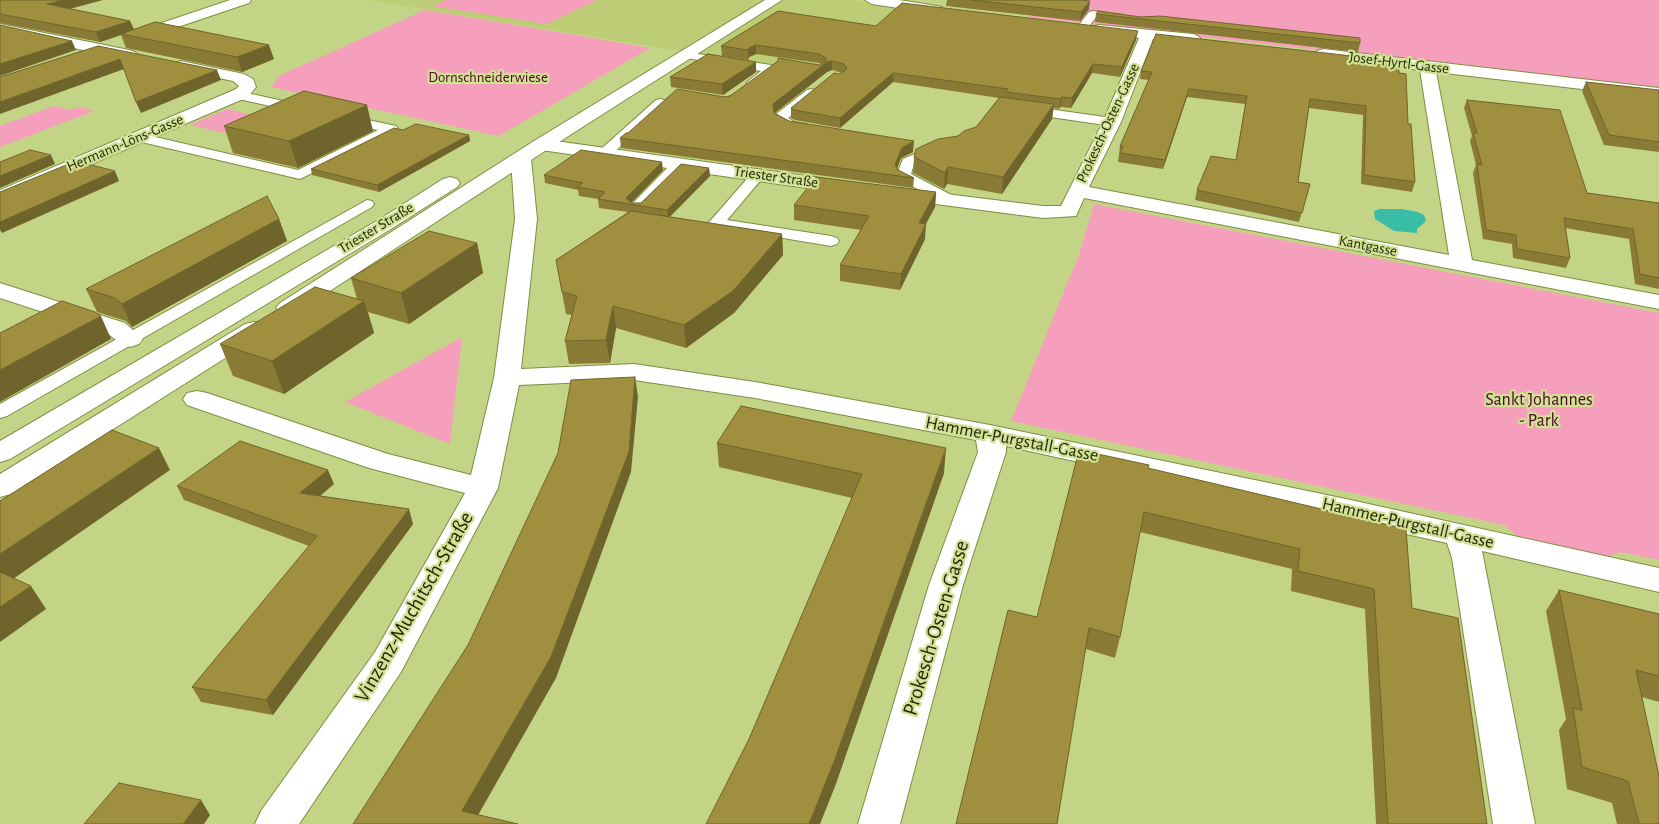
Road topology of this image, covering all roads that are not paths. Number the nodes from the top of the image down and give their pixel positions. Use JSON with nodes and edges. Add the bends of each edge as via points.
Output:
{"nodes":[{"id":1,"x":244,"y":0,"type":"edge"},
{"id":2,"x":750,"y":0,"type":"edge"},
{"id":3,"x":775,"y":0,"type":"edge"},
{"id":4,"x":872,"y":0,"type":"edge"},
{"id":5,"x":910,"y":3,"type":"edge"},
{"id":6,"x":952,"y":12,"type":"edge"},
{"id":7,"x":1130,"y":19,"type":"edge"},
{"id":8,"x":1064,"y":25,"type":"edge"},
{"id":9,"x":1083,"y":27,"type":"junction"},
{"id":10,"x":0,"y":28,"type":"edge"},
{"id":11,"x":1148,"y":34,"type":"junction"},
{"id":12,"x":1206,"y":41,"type":"edge"},
{"id":13,"x":97,"y":49,"type":"junction"},
{"id":14,"x":690,"y":52,"type":"junction"},
{"id":15,"x":1311,"y":53,"type":"edge"},
{"id":16,"x":76,"y":57,"type":"edge"},
{"id":17,"x":144,"y":58,"type":"edge"},
{"id":18,"x":163,"y":62,"type":"edge"},
{"id":19,"x":782,"y":63,"type":"edge"},
{"id":20,"x":1427,"y":66,"type":"junction"},
{"id":21,"x":824,"y":82,"type":"edge"},
{"id":22,"x":740,"y":90,"type":"edge"},
{"id":23,"x":243,"y":91,"type":"junction"},
{"id":24,"x":1659,"y":92,"type":"edge"},
{"id":25,"x":592,"y":94,"type":"dead end"},
{"id":26,"x":660,"y":103,"type":"edge"},
{"id":27,"x":1012,"y":108,"type":"edge"},
{"id":28,"x":317,"y":113,"type":"edge"},
{"id":29,"x":335,"y":117,"type":"edge"},
{"id":30,"x":1112,"y":122,"type":"junction"},
{"id":31,"x":819,"y":130,"type":"edge"},
{"id":32,"x":138,"y":138,"type":"junction"},
{"id":33,"x":954,"y":142,"type":"edge"},
{"id":34,"x":540,"y":145,"type":"junction"},
{"id":35,"x":914,"y":146,"type":"dead end"},
{"id":36,"x":933,"y":149,"type":"junction"},
{"id":37,"x":606,"y":153,"type":"junction"},
{"id":38,"x":521,"y":159,"type":"junction"},
{"id":39,"x":679,"y":164,"type":"junction"},
{"id":40,"x":462,"y":175,"type":"dead end"},
{"id":41,"x":758,"y":175,"type":"junction"},
{"id":42,"x":1077,"y":191,"type":"junction"},
{"id":43,"x":0,"y":197,"type":"edge"},
{"id":44,"x":952,"y":201,"type":"junction"},
{"id":45,"x":367,"y":204,"type":"dead end"},
{"id":46,"x":636,"y":207,"type":"edge"},
{"id":47,"x":831,"y":241,"type":"dead end"},
{"id":48,"x":1462,"y":264,"type":"junction"},
{"id":49,"x":0,"y":290,"type":"edge"},
{"id":50,"x":1659,"y":302,"type":"edge"},
{"id":51,"x":130,"y":339,"type":"junction"},
{"id":52,"x":507,"y":378,"type":"junction"},
{"id":53,"x":197,"y":399,"type":"dead end"},
{"id":54,"x":0,"y":412,"type":"edge"},
{"id":55,"x":990,"y":434,"type":"junction"},
{"id":56,"x":0,"y":453,"type":"edge"},
{"id":57,"x":0,"y":486,"type":"edge"},
{"id":58,"x":482,"y":488,"type":"junction"},
{"id":59,"x":1461,"y":535,"type":"junction"},
{"id":60,"x":1659,"y":580,"type":"edge"},
{"id":61,"x":276,"y":824,"type":"edge"},
{"id":62,"x":879,"y":824,"type":"edge"},
{"id":63,"x":1514,"y":824,"type":"edge"}],
"edges":[{"from":1,"to":13,"type":"street"},
{"from":2,"to":25,"type":"street"},
{"from":3,"to":14,"type":"street","name":"Triester Straße"},
{"from":4,"to":5,"type":"street"},
{"from":5,"to":6,"type":"street"},
{"from":7,"to":9,"type":"lane","via":[[1093,14]]},
{"from":8,"to":9,"type":"street"},
{"from":9,"to":11,"type":"street"},
{"from":10,"to":13,"type":"street"},
{"from":11,"to":12,"type":"street"},
{"from":11,"to":30,"type":"street","name":"Prokesch-Osten-Gasse"},
{"from":13,"to":16,"type":"street"},
{"from":13,"to":17,"type":"street"},
{"from":14,"to":19,"type":"lane"},
{"from":14,"to":22,"type":"lane","via":[[771,70]]},
{"from":14,"to":34,"type":"street","name":"Triester Straße"},
{"from":15,"to":20,"type":"street","name":"Josef-Hyrtl-Gasse"},
{"from":18,"to":23,"type":"street","via":[[238,76],[247,82]]},
{"from":20,"to":24,"type":"street","name":"Josef-Hyrtl-Gasse"},
{"from":20,"to":48,"type":"street"},
{"from":21,"to":31,"type":"lane","via":[[780,118],[790,125]]},
{"from":23,"to":28,"type":"lane"},
{"from":23,"to":32,"type":"street","name":"Hermann-Löns-Gasse"},
{"from":26,"to":37,"type":"lane"},
{"from":27,"to":30,"type":"lane"},
{"from":29,"to":32,"type":"lane","via":[[391,130],[300,175]]},
{"from":30,"to":42,"type":"street","name":"Prokesch-Osten-Gasse"},
{"from":32,"to":43,"type":"street","name":"Hermann-Löns-Gasse"},
{"from":33,"to":36,"type":"lane"},
{"from":34,"to":37,"type":"street","name":"Triester Straße"},
{"from":34,"to":38,"type":"street","name":"Triester Straße"},
{"from":35,"to":36,"type":"lane"},
{"from":36,"to":44,"type":"lane","via":[[908,162],[903,176]]},
{"from":37,"to":39,"type":"street","name":"Triester Straße"},
{"from":38,"to":52,"type":"street","name":"Vinzenz-Muchitsch-Straße","via":[[526,219]]},
{"from":38,"to":57,"type":"street","name":"Triester Straße","via":[[405,235]]},
{"from":39,"to":41,"type":"street","name":"Triester Straße"},
{"from":39,"to":46,"type":"lane"},
{"from":40,"to":56,"type":"street","name":"Triester Straße"},
{"from":41,"to":44,"type":"street","name":"Triester Straße"},
{"from":41,"to":47,"type":"lane","via":[[716,223]]},
{"from":42,"to":44,"type":"street","name":"Prokesch-Osten-Gasse","via":[[1069,212]]},
{"from":42,"to":48,"type":"street","name":"Kantgasse"},
{"from":45,"to":51,"type":"lane"},
{"from":48,"to":50,"type":"street","name":"Kantgasse"},
{"from":49,"to":51,"type":"street","via":[[116,328]]},
{"from":51,"to":54,"type":"lane"},
{"from":52,"to":55,"type":"street","name":"Hammer-Purgstall-Gasse","via":[[634,372],[755,390]]},
{"from":52,"to":58,"type":"street","name":"Vinzenz-Muchitsch-Straße"},
{"from":53,"to":58,"type":"street","name":"Vinzenz-Muchitsch-Straße","via":[[379,461]]},
{"from":55,"to":59,"type":"street","name":"Hammer-Purgstall-Gasse"},
{"from":55,"to":62,"type":"street","name":"Prokesch-Osten-Gasse","via":[[992,452],[946,585]]},
{"from":58,"to":61,"type":"street","name":"Vinzenz-Muchitsch-Straße","via":[[388,662]]},
{"from":59,"to":60,"type":"street","name":"Hammer-Purgstall-Gasse"},
{"from":59,"to":63,"type":"street","via":[[1468,558]]}]}
